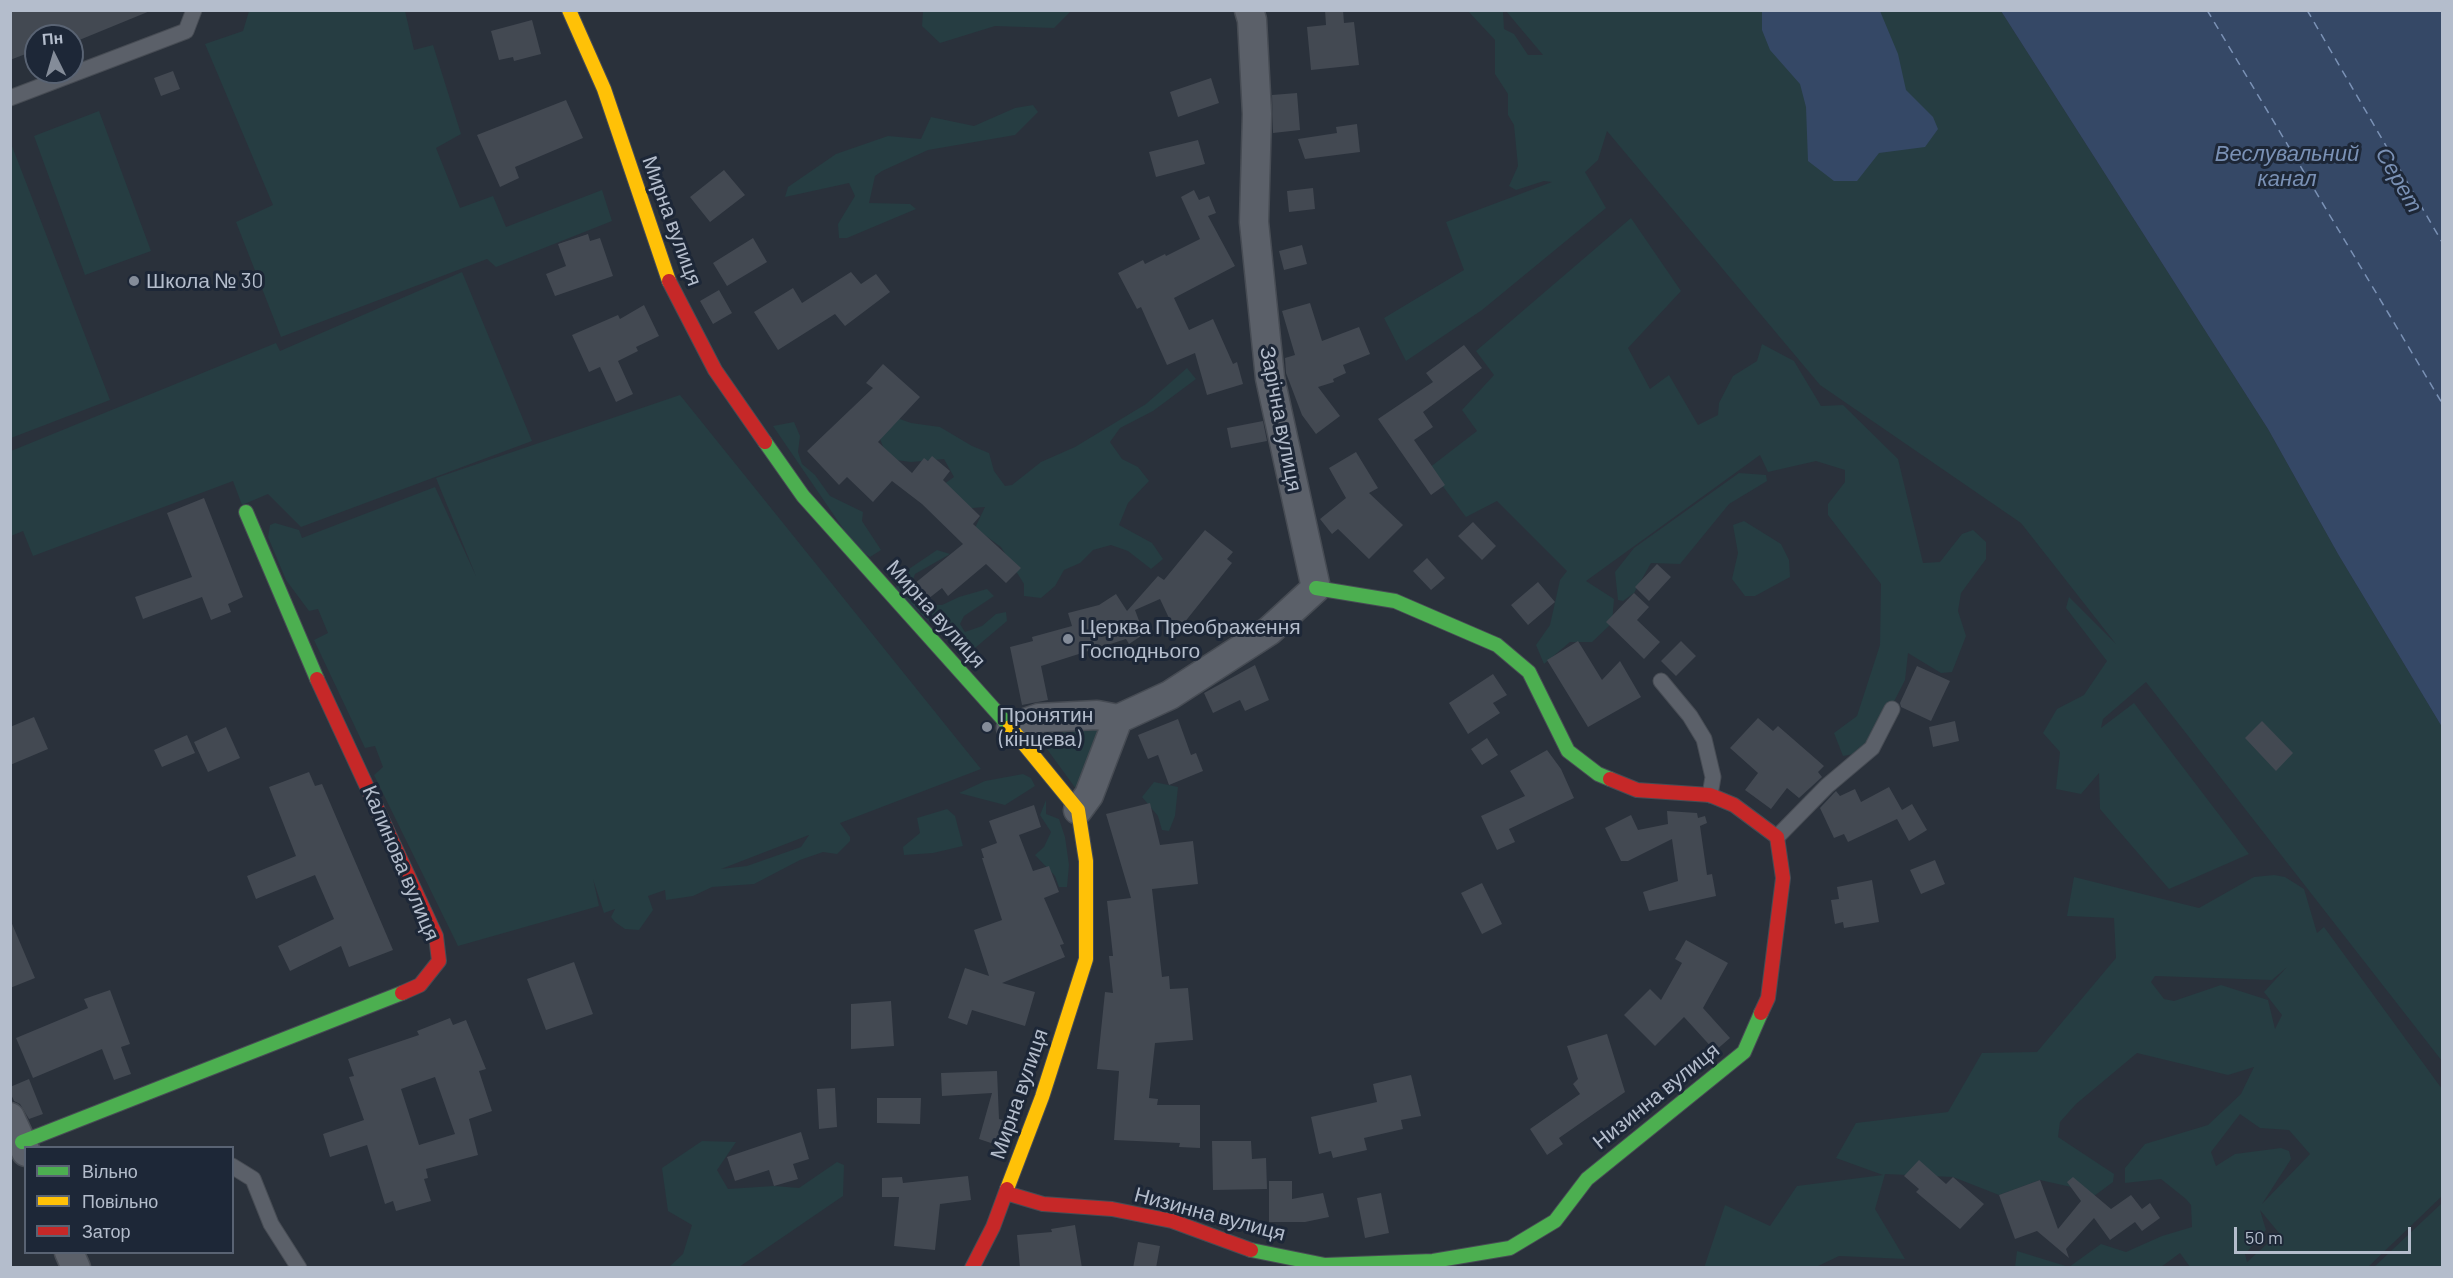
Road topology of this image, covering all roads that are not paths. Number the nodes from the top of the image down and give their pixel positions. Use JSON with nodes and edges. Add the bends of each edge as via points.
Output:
{"nodes":[{"id":1,"x":194,"y":10,"type":"edge"},
{"id":2,"x":569,"y":10,"type":"edge"},
{"id":3,"x":1249,"y":10,"type":"edge"},
{"id":4,"x":10,"y":98,"type":"edge"},
{"id":5,"x":246,"y":512,"type":"dead end"},
{"id":6,"x":1316,"y":588,"type":"junction"},
{"id":7,"x":1661,"y":681,"type":"dead end"},
{"id":8,"x":1892,"y":709,"type":"dead end"},
{"id":9,"x":1118,"y":719,"type":"junction"},
{"id":10,"x":1011,"y":728,"type":"junction"},
{"id":11,"x":1710,"y":795,"type":"junction"},
{"id":12,"x":1078,"y":810,"type":"junction"},
{"id":13,"x":1776,"y":837,"type":"junction"},
{"id":14,"x":19,"y":1137,"type":"edge"},
{"id":15,"x":234,"y":1167,"type":"edge"},
{"id":16,"x":1006,"y":1193,"type":"junction"},
{"id":17,"x":70,"y":1254,"type":"edge"},
{"id":18,"x":76,"y":1268,"type":"edge"},
{"id":19,"x":299,"y":1268,"type":"edge"},
{"id":20,"x":972,"y":1268,"type":"edge"}],
"edges":[{"from":1,"to":4,"type":"lane","via":[[186,31]]},
{"from":2,"to":10,"type":"street","name":"Мирна вулиця","via":[[604,89],[664,271],[715,370],[803,496]]},
{"from":3,"to":6,"type":"street","name":"Зарічна вулиця","via":[[1257,114],[1254,222],[1270,378]]},
{"from":5,"to":14,"type":"street","name":"Калинова вулиця","via":[[305,654],[436,936],[439,961],[420,985],[378,1004]]},
{"from":6,"to":9,"type":"street","via":[[1269,631],[1170,695]]},
{"from":6,"to":11,"type":"street","via":[[1395,601],[1497,645],[1528,672],[1568,751],[1598,774],[1637,790]]},
{"from":7,"to":11,"type":"lane","via":[[1704,739],[1713,777]]},
{"from":8,"to":13,"type":"lane","via":[[1872,748]]},
{"from":9,"to":10,"type":"street","via":[[1097,714],[1039,718]]},
{"from":9,"to":12,"type":"street","via":[[1089,795]]},
{"from":10,"to":12,"type":"street","name":"Мирна вулиця"},
{"from":11,"to":13,"type":"street","via":[[1734,805]]},
{"from":12,"to":16,"type":"street","name":"Мирна вулиця","via":[[1086,861],[1086,959],[1042,1097]]},
{"from":13,"to":16,"type":"street","name":"Низинна вулиця","via":[[1783,878],[1768,998],[1744,1052],[1587,1179],[1555,1221],[1510,1248],[1433,1261],[1325,1265],[1243,1248],[1172,1221],[1112,1209],[1043,1204]]},
{"from":15,"to":19,"type":"lane","via":[[253,1179],[271,1224]]},
{"from":16,"to":20,"type":"street","name":"Мирна вулиця"},
{"from":17,"to":18,"type":"street"}]}
